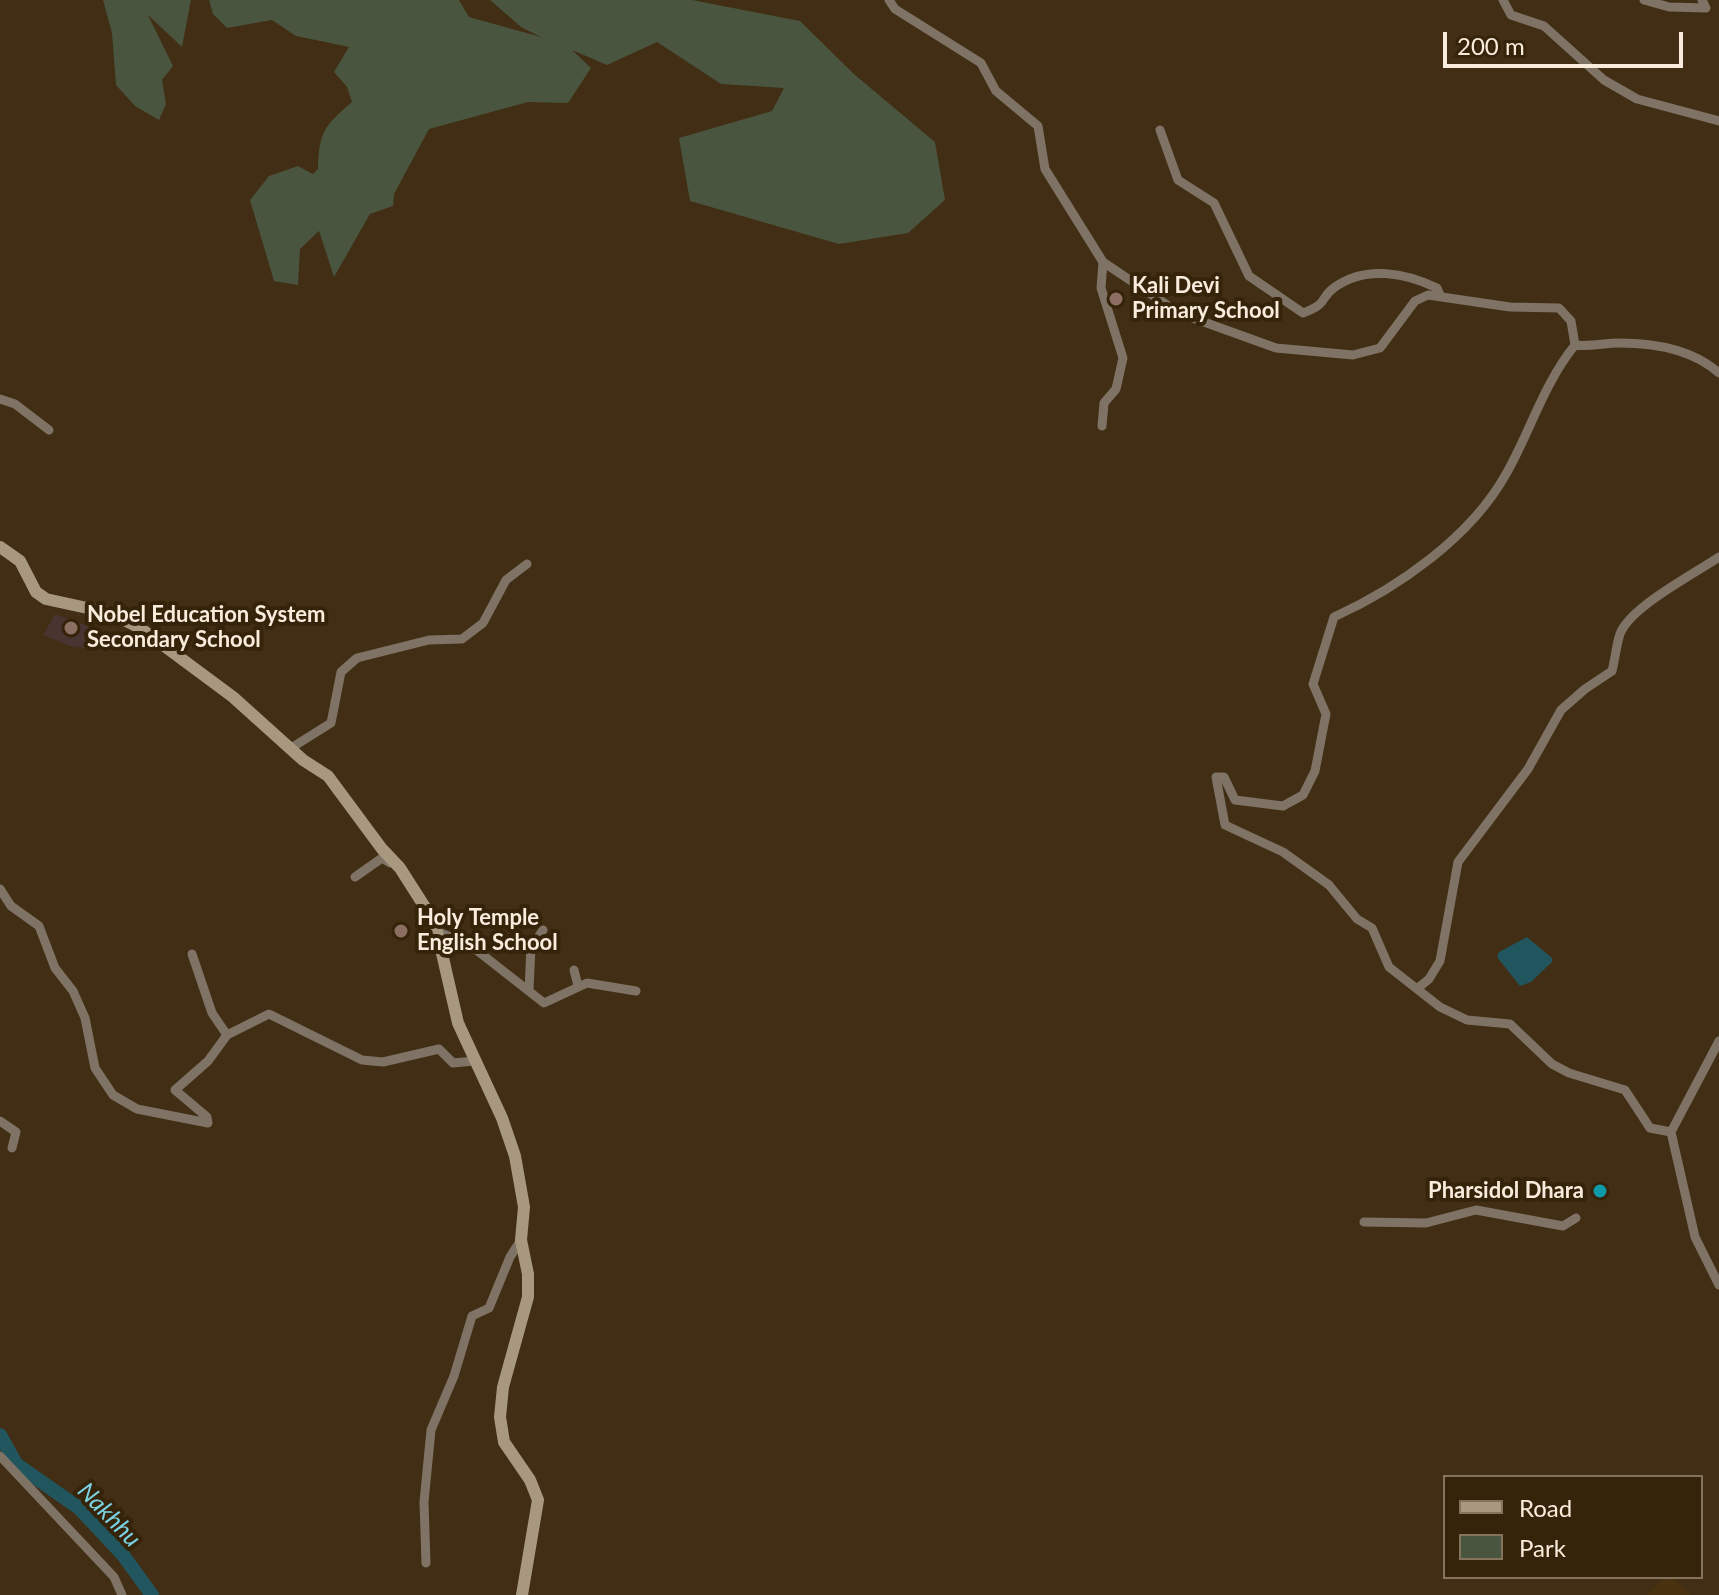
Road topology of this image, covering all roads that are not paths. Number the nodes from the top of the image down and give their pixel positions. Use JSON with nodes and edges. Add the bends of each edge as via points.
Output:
{"nodes":[{"id":1,"x":889,"y":0,"type":"edge"},
{"id":2,"x":1503,"y":0,"type":"edge"},
{"id":3,"x":1644,"y":0,"type":"edge"},
{"id":4,"x":1702,"y":0,"type":"edge"},
{"id":5,"x":1719,"y":121,"type":"edge"},
{"id":6,"x":1160,"y":130,"type":"dead end"},
{"id":7,"x":1103,"y":262,"type":"junction"},
{"id":8,"x":1441,"y":297,"type":"junction"},
{"id":9,"x":1575,"y":345,"type":"junction"},
{"id":10,"x":1719,"y":373,"type":"edge"},
{"id":11,"x":0,"y":399,"type":"edge"},
{"id":12,"x":1102,"y":426,"type":"dead end"},
{"id":13,"x":49,"y":430,"type":"dead end"},
{"id":14,"x":0,"y":547,"type":"edge"},
{"id":15,"x":1719,"y":557,"type":"edge"},
{"id":16,"x":527,"y":564,"type":"dead end"},
{"id":17,"x":291,"y":748,"type":"junction"},
{"id":18,"x":400,"y":868,"type":"junction"},
{"id":19,"x":355,"y":877,"type":"dead end"},
{"id":20,"x":0,"y":889,"type":"edge"},
{"id":21,"x":543,"y":930,"type":"dead end"},
{"id":22,"x":438,"y":932,"type":"junction"},
{"id":23,"x":192,"y":954,"type":"dead end"},
{"id":24,"x":574,"y":970,"type":"dead end"},
{"id":25,"x":578,"y":986,"type":"junction"},
{"id":26,"x":1418,"y":988,"type":"junction"},
{"id":27,"x":529,"y":990,"type":"junction"},
{"id":28,"x":636,"y":991,"type":"dead end"},
{"id":29,"x":227,"y":1035,"type":"junction"},
{"id":30,"x":1719,"y":1041,"type":"edge"},
{"id":31,"x":474,"y":1061,"type":"junction"},
{"id":32,"x":0,"y":1121,"type":"edge"},
{"id":33,"x":1671,"y":1132,"type":"junction"},
{"id":34,"x":12,"y":1148,"type":"dead end"},
{"id":35,"x":1576,"y":1218,"type":"dead end"},
{"id":36,"x":1364,"y":1222,"type":"dead end"},
{"id":37,"x":521,"y":1240,"type":"junction"},
{"id":38,"x":1719,"y":1285,"type":"edge"},
{"id":39,"x":0,"y":1456,"type":"edge"},
{"id":40,"x":426,"y":1563,"type":"dead end"},
{"id":41,"x":122,"y":1595,"type":"edge"},
{"id":42,"x":522,"y":1595,"type":"edge"}],
"edges":[{"from":1,"to":7,"type":"street","via":[[895,9],[981,63],[996,91],[1038,126],[1045,169]]},
{"from":2,"to":5,"type":"street","via":[[1511,15],[1544,26],[1604,80],[1637,99]]},
{"from":3,"to":4,"type":"street","via":[[1706,8]]},
{"from":6,"to":8,"type":"street","via":[[1178,180],[1214,203],[1249,276],[1303,313],[1321,306],[1333,288],[1361,275],[1409,275],[1437,288]]},
{"from":7,"to":8,"type":"street","via":[[1179,313],[1276,348],[1321,354],[1353,355],[1380,348],[1415,301]]},
{"from":7,"to":12,"type":"street","via":[[1101,288],[1123,358],[1116,389],[1104,403]]},
{"from":8,"to":9,"type":"street","via":[[1559,308],[1571,321]]},
{"from":9,"to":10,"type":"street","via":[[1660,347],[1697,357]]},
{"from":9,"to":26,"type":"street","via":[[1558,365],[1504,478],[1476,514],[1431,557],[1373,599],[1334,617],[1313,684],[1326,714],[1315,771],[1303,795],[1283,806],[1235,800],[1224,777],[1216,777],[1225,825],[1283,852],[1329,885],[1357,919],[1372,928],[1389,967]]},
{"from":11,"to":13,"type":"street"},
{"from":14,"to":17,"type":"main road","via":[[20,561],[36,592],[46,599],[110,613],[140,628]]},
{"from":15,"to":26,"type":"street","via":[[1633,619],[1621,632],[1612,671],[1585,689],[1549,727],[1528,769],[1458,862],[1440,961]]},
{"from":16,"to":17,"type":"street","via":[[506,580],[483,623],[462,639],[429,640],[357,658],[341,672],[331,723]]},
{"from":17,"to":18,"type":"main road","via":[[336,783]]},
{"from":18,"to":19,"type":"street","via":[[382,858]]},
{"from":18,"to":22,"type":"main road"},
{"from":20,"to":29,"type":"street","via":[[11,906],[39,926],[55,968],[85,1018],[95,1068],[113,1095],[137,1109],[208,1123],[175,1090],[208,1061]]},
{"from":21,"to":27,"type":"street","via":[[531,947]]},
{"from":22,"to":27,"type":"street","via":[[470,945]]},
{"from":22,"to":31,"type":"main road","via":[[458,1023]]},
{"from":23,"to":29,"type":"street","via":[[212,1013]]},
{"from":24,"to":25,"type":"street"},
{"from":25,"to":27,"type":"street","via":[[544,1003]]},
{"from":25,"to":28,"type":"street","via":[[590,983]]},
{"from":26,"to":33,"type":"street","via":[[1467,1020],[1510,1024],[1552,1064],[1625,1090],[1650,1128]]},
{"from":29,"to":31,"type":"street","via":[[274,1014],[362,1060],[383,1062],[439,1049],[453,1063]]},
{"from":30,"to":33,"type":"street"},
{"from":31,"to":37,"type":"main road","via":[[515,1156],[524,1207]]},
{"from":32,"to":34,"type":"street","via":[[16,1132]]},
{"from":33,"to":38,"type":"street","via":[[1695,1237]]},
{"from":35,"to":36,"type":"street","via":[[1563,1226],[1476,1210],[1426,1223]]},
{"from":37,"to":40,"type":"street","via":[[489,1308],[472,1316],[434,1422],[424,1502]]},
{"from":37,"to":42,"type":"main road","via":[[528,1297],[500,1417],[504,1442],[538,1500]]},
{"from":39,"to":41,"type":"street","via":[[114,1577]]}]}
